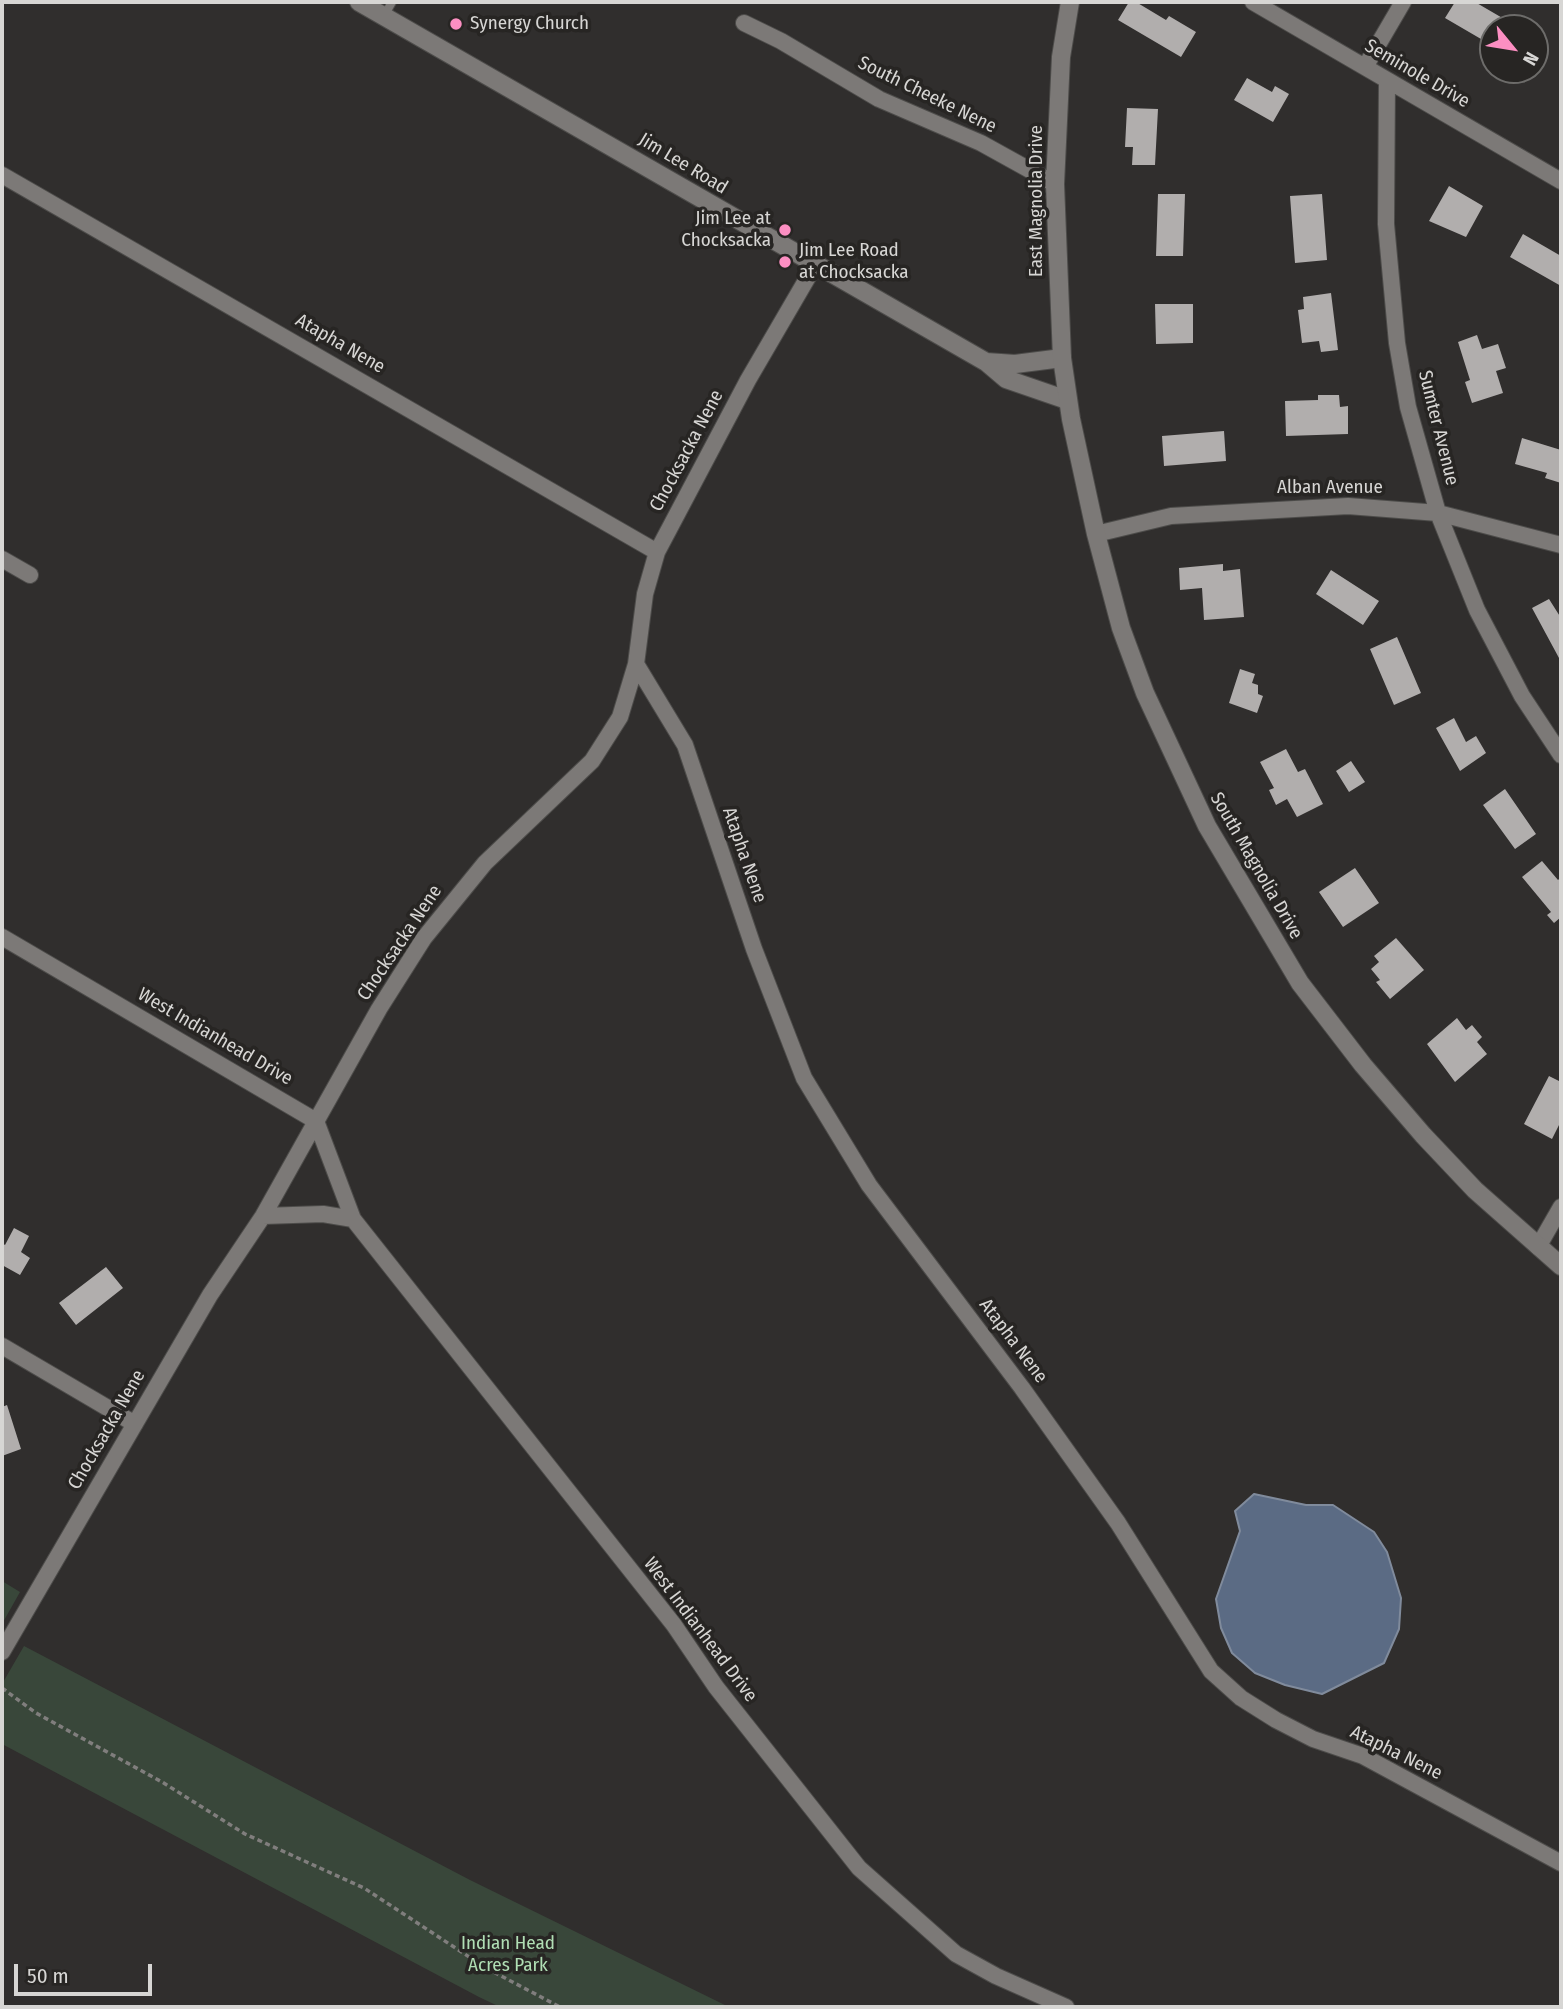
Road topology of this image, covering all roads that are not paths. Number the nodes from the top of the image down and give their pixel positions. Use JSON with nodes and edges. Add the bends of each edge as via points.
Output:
{"nodes":[{"id":1,"x":359,"y":2,"type":"edge"},
{"id":2,"x":1070,"y":2,"type":"edge"},
{"id":3,"x":1254,"y":2,"type":"edge"},
{"id":4,"x":1403,"y":2,"type":"edge"},
{"id":5,"x":388,"y":9,"type":"edge"},
{"id":6,"x":744,"y":23,"type":"dead end"},
{"id":7,"x":1364,"y":68,"type":"junction"},
{"id":8,"x":1387,"y":81,"type":"junction"},
{"id":9,"x":2,"y":175,"type":"edge"},
{"id":10,"x":1561,"y":181,"type":"edge"},
{"id":11,"x":1055,"y":184,"type":"junction"},
{"id":12,"x":815,"y":265,"type":"junction"},
{"id":13,"x":1062,"y":358,"type":"junction"},
{"id":14,"x":986,"y":362,"type":"junction"},
{"id":15,"x":1067,"y":400,"type":"junction"},
{"id":16,"x":1438,"y":513,"type":"junction"},
{"id":17,"x":1096,"y":534,"type":"junction"},
{"id":18,"x":1561,"y":545,"type":"edge"},
{"id":19,"x":657,"y":552,"type":"junction"},
{"id":20,"x":2,"y":559,"type":"edge"},
{"id":21,"x":30,"y":575,"type":"dead end"},
{"id":22,"x":636,"y":664,"type":"junction"},
{"id":23,"x":1561,"y":754,"type":"edge"},
{"id":24,"x":2,"y":937,"type":"edge"},
{"id":25,"x":316,"y":1121,"type":"junction"},
{"id":26,"x":1561,"y":1207,"type":"edge"},
{"id":27,"x":262,"y":1216,"type":"junction"},
{"id":28,"x":353,"y":1219,"type":"junction"},
{"id":29,"x":1538,"y":1247,"type":"junction"},
{"id":30,"x":1561,"y":1266,"type":"edge"},
{"id":31,"x":2,"y":1346,"type":"edge"},
{"id":32,"x":135,"y":1424,"type":"junction"},
{"id":33,"x":2,"y":1652,"type":"edge"},
{"id":34,"x":1561,"y":1863,"type":"edge"},
{"id":35,"x":1066,"y":2007,"type":"edge"}],
"edges":[{"from":1,"to":5,"type":"main road","name":"Jim Lee Road"},
{"from":2,"to":11,"type":"main road","name":"East Magnolia Drive","via":[[1061,57]]},
{"from":3,"to":7,"type":"street","name":"Seminole Drive"},
{"from":4,"to":7,"type":"street"},
{"from":5,"to":12,"type":"main road","name":"Jim Lee Road"},
{"from":6,"to":11,"type":"street","name":"South Cheeke Nene","via":[[880,99],[981,142]]},
{"from":7,"to":8,"type":"street","name":"Seminole Drive"},
{"from":8,"to":10,"type":"street","name":"Seminole Drive"},
{"from":8,"to":16,"type":"street","name":"Sumter Avenue","via":[[1386,224],[1397,343],[1408,407]]},
{"from":9,"to":19,"type":"street","name":"Atapha Nene"},
{"from":11,"to":13,"type":"main road","name":"East Magnolia Drive"},
{"from":12,"to":14,"type":"main road","name":"Jim Lee Road"},
{"from":12,"to":19,"type":"street","name":"Chocksacka Nene"},
{"from":13,"to":14,"type":"main road","name":"Jim Lee Road","via":[[1015,365]]},
{"from":13,"to":15,"type":"main road","name":"East Magnolia Drive"},
{"from":14,"to":15,"type":"main road","name":"Jim Lee Road","via":[[1006,379]]},
{"from":15,"to":17,"type":"main road","name":"South Magnolia Drive"},
{"from":16,"to":17,"type":"street","name":"Alban Avenue","via":[[1305,506],[1171,516]]},
{"from":16,"to":18,"type":"street","name":"Alban Avenue"},
{"from":16,"to":23,"type":"street","name":"Sumter Avenue","via":[[1477,610],[1522,696]]},
{"from":17,"to":29,"type":"main road","name":"South Magnolia Drive","via":[[1145,693],[1207,826],[1257,915],[1300,983],[1363,1065],[1475,1190]]},
{"from":19,"to":22,"type":"street","name":"Chocksacka Nene","via":[[645,594]]},
{"from":20,"to":21,"type":"street"},
{"from":22,"to":25,"type":"street","name":"Chocksacka Nene","via":[[620,717],[592,761],[454,898],[379,1009]]},
{"from":22,"to":34,"type":"street","name":"Atapha Nene","via":[[685,745],[754,949],[804,1078],[869,1185],[1118,1523],[1211,1671],[1241,1698],[1276,1720],[1363,1756]]},
{"from":24,"to":25,"type":"street","name":"West Indianhead Drive"},
{"from":25,"to":27,"type":"street","name":"Chocksacka Nene"},
{"from":25,"to":28,"type":"street","name":"West Indianhead Drive"},
{"from":26,"to":29,"type":"street"},
{"from":27,"to":28,"type":"street","via":[[323,1214]]},
{"from":27,"to":32,"type":"street","name":"Chocksacka Nene"},
{"from":28,"to":35,"type":"street","name":"West Indianhead Drive","via":[[674,1625],[716,1686],[859,1868],[956,1954]]},
{"from":29,"to":30,"type":"main road","name":"South Magnolia Drive"},
{"from":31,"to":32,"type":"street"},
{"from":32,"to":33,"type":"street","name":"Chocksacka Nene"}]}
